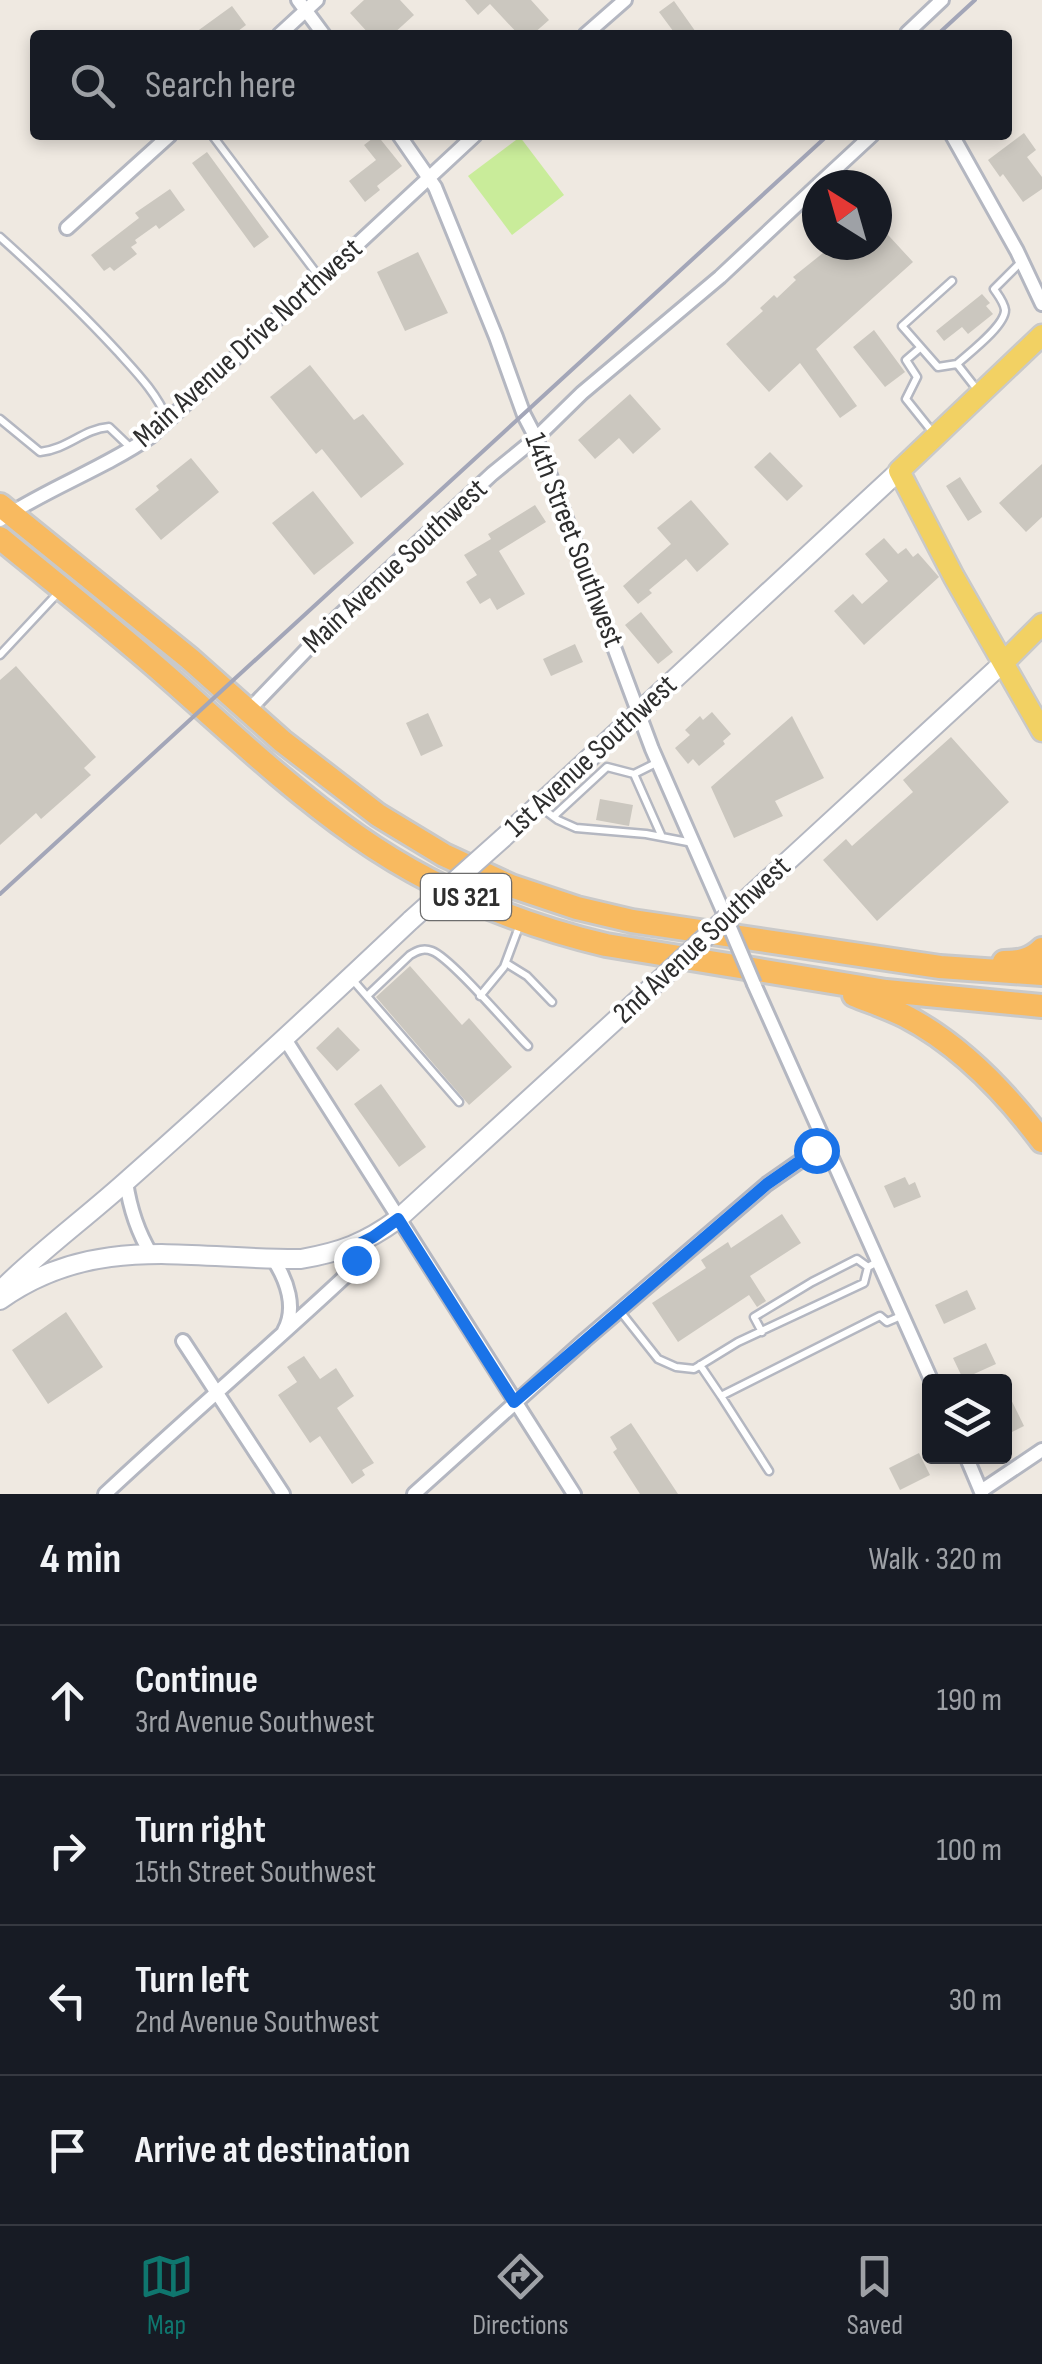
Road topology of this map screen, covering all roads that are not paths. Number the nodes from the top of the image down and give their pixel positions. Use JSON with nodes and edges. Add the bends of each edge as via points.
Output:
{"nodes":[{"id":1,"x":317,"y":0,"type":"edge"},
{"id":2,"x":624,"y":0,"type":"edge"},
{"id":3,"x":942,"y":0,"type":"edge"},
{"id":4,"x":302,"y":5,"type":"edge"},
{"id":5,"x":283,"y":30,"type":"edge"},
{"id":6,"x":320,"y":30,"type":"edge"},
{"id":7,"x":591,"y":30,"type":"edge"},
{"id":8,"x":910,"y":30,"type":"edge"},
{"id":9,"x":164,"y":140,"type":"edge"},
{"id":10,"x":216,"y":140,"type":"edge"},
{"id":11,"x":403,"y":140,"type":"edge"},
{"id":12,"x":470,"y":140,"type":"edge"},
{"id":13,"x":867,"y":140,"type":"edge"},
{"id":14,"x":955,"y":140,"type":"edge"},
{"id":15,"x":835,"y":170,"type":"edge"},
{"id":16,"x":430,"y":177,"type":"junction"},
{"id":17,"x":802,"y":201,"type":"edge"},
{"id":18,"x":66,"y":228,"type":"dead end"},
{"id":19,"x":0,"y":237,"type":"edge"},
{"id":20,"x":1022,"y":262,"type":"junction"},
{"id":21,"x":321,"y":279,"type":"junction"},
{"id":22,"x":952,"y":281,"type":"dead end"},
{"id":23,"x":1042,"y":304,"type":"edge"},
{"id":24,"x":1042,"y":335,"type":"edge"},
{"id":25,"x":920,"y":348,"type":"junction"},
{"id":26,"x":957,"y":364,"type":"junction"},
{"id":27,"x":980,"y":392,"type":"junction"},
{"id":28,"x":0,"y":418,"type":"edge"},
{"id":29,"x":168,"y":421,"type":"junction"},
{"id":30,"x":935,"y":436,"type":"junction"},
{"id":31,"x":536,"y":438,"type":"junction"},
{"id":32,"x":132,"y":449,"type":"junction"},
{"id":33,"x":898,"y":471,"type":"junction"},
{"id":34,"x":3,"y":513,"type":"edge"},
{"id":35,"x":0,"y":538,"type":"edge"},
{"id":36,"x":62,"y":589,"type":"junction"},
{"id":37,"x":1042,"y":624,"type":"edge"},
{"id":38,"x":0,"y":655,"type":"edge"},
{"id":39,"x":1004,"y":662,"type":"junction"},
{"id":40,"x":248,"y":712,"type":"junction"},
{"id":41,"x":640,"y":712,"type":"junction"},
{"id":42,"x":1042,"y":731,"type":"edge"},
{"id":43,"x":601,"y":760,"type":"junction"},
{"id":44,"x":658,"y":762,"type":"junction"},
{"id":45,"x":634,"y":774,"type":"junction"},
{"id":46,"x":546,"y":811,"type":"junction"},
{"id":47,"x":662,"y":837,"type":"junction"},
{"id":48,"x":693,"y":842,"type":"junction"},
{"id":49,"x":726,"y":918,"type":"junction"},
{"id":50,"x":521,"y":920,"type":"junction"},
{"id":51,"x":1042,"y":949,"type":"edge"},
{"id":52,"x":506,"y":963,"type":"junction"},
{"id":53,"x":940,"y":967,"type":"junction"},
{"id":54,"x":1042,"y":974,"type":"edge"},
{"id":55,"x":350,"y":978,"type":"junction"},
{"id":56,"x":819,"y":980,"type":"junction"},
{"id":57,"x":367,"y":996,"type":"junction"},
{"id":58,"x":480,"y":996,"type":"junction"},
{"id":59,"x":552,"y":1002,"type":"dead end"},
{"id":60,"x":1042,"y":1006,"type":"edge"},
{"id":61,"x":285,"y":1039,"type":"junction"},
{"id":62,"x":528,"y":1046,"type":"dead end"},
{"id":63,"x":460,"y":1102,"type":"dead end"},
{"id":64,"x":1042,"y":1141,"type":"edge"},
{"id":65,"x":826,"y":1144,"type":"junction"},
{"id":66,"x":126,"y":1182,"type":"junction"},
{"id":67,"x":398,"y":1219,"type":"junction"},
{"id":68,"x":355,"y":1246,"type":"junction"},
{"id":69,"x":151,"y":1254,"type":"junction"},
{"id":70,"x":273,"y":1259,"type":"junction"},
{"id":71,"x":873,"y":1264,"type":"junction"},
{"id":72,"x":0,"y":1291,"type":"edge"},
{"id":73,"x":0,"y":1300,"type":"edge"},
{"id":74,"x":620,"y":1310,"type":"junction"},
{"id":75,"x":902,"y":1316,"type":"junction"},
{"id":76,"x":762,"y":1332,"type":"junction"},
{"id":77,"x":280,"y":1338,"type":"junction"},
{"id":78,"x":183,"y":1341,"type":"dead end"},
{"id":79,"x":700,"y":1365,"type":"junction"},
{"id":80,"x":928,"y":1374,"type":"edge"},
{"id":81,"x":217,"y":1392,"type":"junction"},
{"id":82,"x":721,"y":1396,"type":"junction"},
{"id":83,"x":514,"y":1402,"type":"junction"},
{"id":84,"x":1042,"y":1450,"type":"edge"},
{"id":85,"x":970,"y":1464,"type":"edge"},
{"id":86,"x":769,"y":1471,"type":"dead end"},
{"id":87,"x":982,"y":1492,"type":"edge"},
{"id":88,"x":105,"y":1494,"type":"edge"},
{"id":89,"x":283,"y":1494,"type":"edge"},
{"id":90,"x":414,"y":1494,"type":"edge"},
{"id":91,"x":574,"y":1494,"type":"edge"}],
"edges":[{"from":1,"to":4,"type":"street"},
{"from":2,"to":7,"type":"street"},
{"from":3,"to":8,"type":"street"},
{"from":4,"to":5,"type":"street"},
{"from":4,"to":6,"type":"street"},
{"from":9,"to":18,"type":"street"},
{"from":10,"to":21,"type":"lane"},
{"from":11,"to":16,"type":"street","name":"14th Street Southwest"},
{"from":12,"to":16,"type":"street","name":"Main Avenue Drive Northwest"},
{"from":13,"to":15,"type":"street","name":"Main Avenue Southwest"},
{"from":14,"to":20,"type":"street"},
{"from":16,"to":21,"type":"street","name":"Main Avenue Drive Northwest"},
{"from":16,"to":31,"type":"street","name":"14th Street Southwest"},
{"from":17,"to":31,"type":"street","name":"Main Avenue Southwest"},
{"from":19,"to":29,"type":"lane","via":[[90,322],[141,378]]},
{"from":20,"to":23,"type":"street"},
{"from":20,"to":26,"type":"lane","via":[[994,289],[1005,313],[1001,323]]},
{"from":21,"to":29,"type":"street","name":"Main Avenue Drive Northwest"},
{"from":22,"to":25,"type":"lane","via":[[902,326]]},
{"from":24,"to":27,"type":"main road","name":"1st Avenue Southwest"},
{"from":25,"to":26,"type":"lane","via":[[938,367]]},
{"from":25,"to":30,"type":"lane","via":[[906,360],[917,377],[906,399]]},
{"from":26,"to":27,"type":"lane"},
{"from":27,"to":30,"type":"main road","name":"1st Avenue Southwest"},
{"from":28,"to":32,"type":"lane","via":[[40,452],[109,427]]},
{"from":29,"to":32,"type":"street","name":"Main Avenue Drive Northwest"},
{"from":30,"to":33,"type":"main road","name":"1st Avenue Southwest"},
{"from":31,"to":40,"type":"street","name":"Main Avenue Southwest","via":[[339,616]]},
{"from":31,"to":41,"type":"street","name":"14th Street Southwest"},
{"from":32,"to":34,"type":"street","name":"Main Avenue Drive Northwest"},
{"from":33,"to":39,"type":"main road"},
{"from":33,"to":41,"type":"main road","name":"1st Avenue Southwest"},
{"from":34,"to":40,"type":"highway","number":"US 321"},
{"from":35,"to":36,"type":"highway","number":"US 321"},
{"from":36,"to":38,"type":"lane"},
{"from":36,"to":50,"type":"highway","number":"US 321","via":[[358,836],[423,876]]},
{"from":37,"to":39,"type":"main road","name":"2nd Avenue Southwest"},
{"from":39,"to":42,"type":"main road"},
{"from":39,"to":49,"type":"main road","name":"2nd Avenue Southwest"},
{"from":40,"to":53,"type":"highway","number":"US 321","via":[[378,815],[511,886],[632,921]]},
{"from":41,"to":43,"type":"main road","name":"1st Avenue Southwest"},
{"from":41,"to":44,"type":"street","name":"14th Street Southwest"},
{"from":43,"to":45,"type":"lane"},
{"from":43,"to":46,"type":"main road","name":"1st Avenue Southwest"},
{"from":44,"to":45,"type":"lane"},
{"from":44,"to":48,"type":"street","name":"14th Street Southwest"},
{"from":45,"to":47,"type":"lane"},
{"from":46,"to":47,"type":"lane","via":[[576,828]]},
{"from":46,"to":55,"type":"main road","name":"1st Avenue Southwest","bridge":true,"via":[[503,838]]},
{"from":47,"to":48,"type":"lane"},
{"from":48,"to":49,"type":"street","name":"14th Street Southwest"},
{"from":49,"to":65,"type":"street","name":"14th Street Southwest","bridge":true},
{"from":49,"to":67,"type":"main road","name":"2nd Avenue Southwest","bridge":true},
{"from":50,"to":52,"type":"lane"},
{"from":50,"to":56,"type":"highway","number":"US 321","via":[[606,945]]},
{"from":51,"to":53,"type":"highway","via":[[1018,962]]},
{"from":52,"to":58,"type":"lane"},
{"from":52,"to":59,"type":"lane"},
{"from":53,"to":54,"type":"highway","number":"US 321"},
{"from":55,"to":57,"type":"lane"},
{"from":55,"to":61,"type":"main road","name":"1st Avenue Southwest"},
{"from":56,"to":60,"type":"highway","number":"US 321"},
{"from":56,"to":64,"type":"highway","via":[[907,1017],[945,1043]]},
{"from":57,"to":58,"type":"lane","via":[[422,950],[438,954]]},
{"from":57,"to":63,"type":"lane"},
{"from":58,"to":62,"type":"lane"},
{"from":61,"to":66,"type":"main road","name":"1st Avenue Southwest"},
{"from":61,"to":67,"type":"street"},
{"from":65,"to":71,"type":"street","name":"14th Street Southwest"},
{"from":65,"to":74,"type":"street","via":[[767,1184]]},
{"from":66,"to":69,"type":"street","via":[[136,1227]]},
{"from":66,"to":72,"type":"main road","name":"1st Avenue Southwest"},
{"from":67,"to":68,"type":"main road","name":"2nd Avenue Southwest"},
{"from":67,"to":83,"type":"street"},
{"from":68,"to":70,"type":"main road","name":"2nd Avenue Southwest"},
{"from":68,"to":77,"type":"street","via":[[352,1270]]},
{"from":69,"to":70,"type":"main road","name":"2nd Avenue Southwest"},
{"from":69,"to":73,"type":"main road","name":"2nd Avenue Southwest","via":[[66,1265]]},
{"from":70,"to":77,"type":"street","via":[[290,1303]]},
{"from":71,"to":75,"type":"street","name":"14th Street Southwest"},
{"from":71,"to":76,"type":"lane","via":[[864,1283]]},
{"from":71,"to":76,"type":"lane","via":[[857,1259],[768,1308],[754,1317]]},
{"from":74,"to":79,"type":"lane","via":[[658,1359]]},
{"from":74,"to":83,"type":"street"},
{"from":75,"to":80,"type":"street","name":"14th Street Southwest"},
{"from":75,"to":82,"type":"lane","via":[[887,1322],[880,1316]]},
{"from":76,"to":79,"type":"lane"},
{"from":77,"to":81,"type":"street"},
{"from":78,"to":81,"type":"street"},
{"from":79,"to":82,"type":"lane"},
{"from":81,"to":88,"type":"street"},
{"from":81,"to":89,"type":"street"},
{"from":82,"to":86,"type":"lane"},
{"from":83,"to":90,"type":"street"},
{"from":83,"to":91,"type":"street"},
{"from":84,"to":87,"type":"street"},
{"from":85,"to":87,"type":"street"}]}
